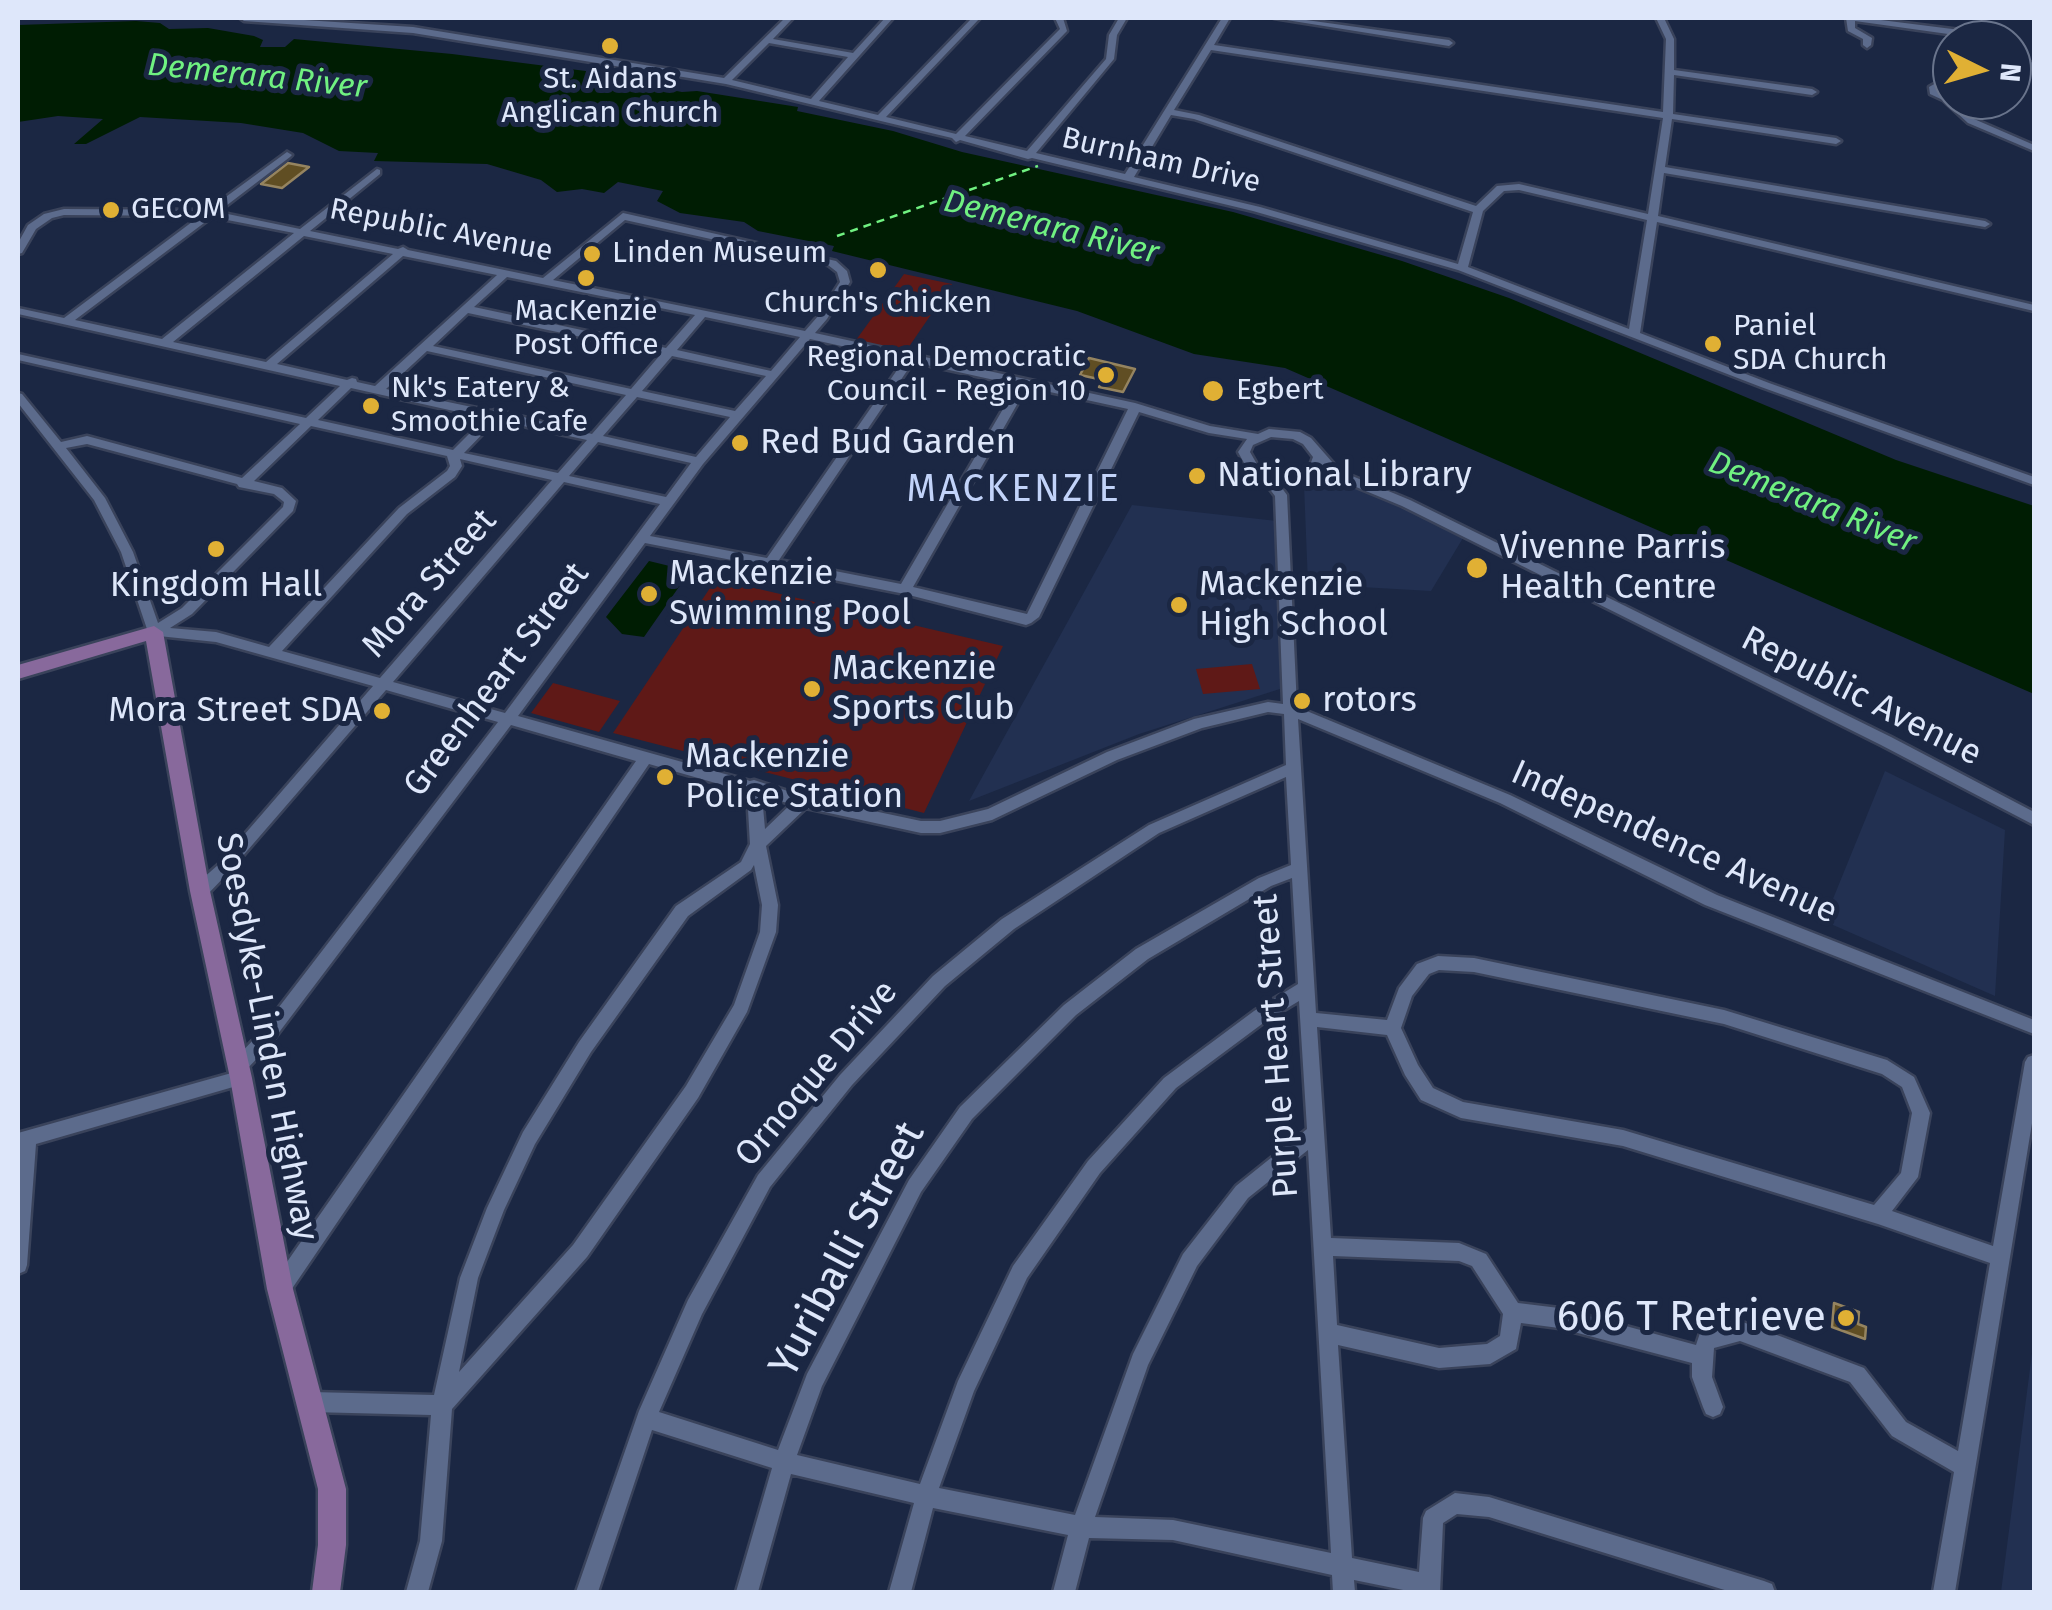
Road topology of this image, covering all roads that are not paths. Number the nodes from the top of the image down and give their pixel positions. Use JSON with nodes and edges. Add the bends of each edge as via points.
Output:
{"nodes":[{"id":1,"x":244,"y":18,"type":"edge"},
{"id":2,"x":789,"y":18,"type":"edge"},
{"id":3,"x":889,"y":18,"type":"edge"},
{"id":4,"x":976,"y":18,"type":"edge"},
{"id":5,"x":1059,"y":18,"type":"edge"},
{"id":6,"x":1123,"y":18,"type":"edge"},
{"id":7,"x":1226,"y":18,"type":"edge"},
{"id":8,"x":1278,"y":18,"type":"edge"},
{"id":9,"x":1660,"y":18,"type":"edge"},
{"id":10,"x":322,"y":19,"type":"edge"},
{"id":11,"x":1932,"y":29,"type":"edge"},
{"id":12,"x":767,"y":40,"type":"junction"},
{"id":13,"x":1449,"y":42,"type":"dead end"},
{"id":14,"x":1867,"y":44,"type":"dead end"},
{"id":15,"x":1208,"y":47,"type":"junction"},
{"id":16,"x":855,"y":56,"type":"junction"},
{"id":17,"x":1670,"y":72,"type":"junction"},
{"id":18,"x":726,"y":81,"type":"junction"},
{"id":19,"x":1812,"y":92,"type":"dead end"},
{"id":20,"x":814,"y":101,"type":"junction"},
{"id":21,"x":1168,"y":112,"type":"junction"},
{"id":22,"x":1668,"y":118,"type":"junction"},
{"id":23,"x":879,"y":119,"type":"junction"},
{"id":24,"x":1969,"y":120,"type":"edge"},
{"id":25,"x":956,"y":139,"type":"junction"},
{"id":26,"x":1836,"y":141,"type":"dead end"},
{"id":27,"x":2034,"y":148,"type":"edge"},
{"id":28,"x":287,"y":155,"type":"dead end"},
{"id":29,"x":1028,"y":156,"type":"junction"},
{"id":30,"x":1661,"y":169,"type":"junction"},
{"id":31,"x":377,"y":172,"type":"dead end"},
{"id":32,"x":1128,"y":178,"type":"junction"},
{"id":33,"x":1478,"y":210,"type":"junction"},
{"id":34,"x":208,"y":213,"type":"junction"},
{"id":35,"x":1653,"y":220,"type":"junction"},
{"id":36,"x":1985,"y":224,"type":"dead end"},
{"id":37,"x":301,"y":232,"type":"junction"},
{"id":38,"x":403,"y":250,"type":"junction"},
{"id":39,"x":18,"y":251,"type":"edge"},
{"id":40,"x":1462,"y":268,"type":"junction"},
{"id":41,"x":506,"y":272,"type":"junction"},
{"id":42,"x":547,"y":280,"type":"junction"},
{"id":43,"x":467,"y":308,"type":"junction"},
{"id":44,"x":2034,"y":308,"type":"edge"},
{"id":45,"x":18,"y":311,"type":"edge"},
{"id":46,"x":703,"y":313,"type":"junction"},
{"id":47,"x":64,"y":323,"type":"junction"},
{"id":48,"x":1634,"y":334,"type":"junction"},
{"id":49,"x":807,"y":335,"type":"junction"},
{"id":50,"x":163,"y":344,"type":"junction"},
{"id":51,"x":424,"y":347,"type":"junction"},
{"id":52,"x":667,"y":352,"type":"junction"},
{"id":53,"x":18,"y":357,"type":"edge"},
{"id":54,"x":911,"y":358,"type":"junction"},
{"id":55,"x":268,"y":367,"type":"junction"},
{"id":56,"x":771,"y":374,"type":"junction"},
{"id":57,"x":352,"y":382,"type":"junction"},
{"id":58,"x":1024,"y":382,"type":"junction"},
{"id":59,"x":380,"y":388,"type":"junction"},
{"id":60,"x":634,"y":390,"type":"junction"},
{"id":61,"x":18,"y":396,"type":"edge"},
{"id":62,"x":1135,"y":407,"type":"junction"},
{"id":63,"x":495,"y":414,"type":"junction"},
{"id":64,"x":736,"y":415,"type":"junction"},
{"id":65,"x":310,"y":420,"type":"junction"},
{"id":66,"x":1229,"y":433,"type":"junction"},
{"id":67,"x":596,"y":436,"type":"junction"},
{"id":68,"x":1258,"y":437,"type":"junction"},
{"id":69,"x":60,"y":446,"type":"junction"},
{"id":70,"x":453,"y":456,"type":"junction"},
{"id":71,"x":1319,"y":457,"type":"junction"},
{"id":72,"x":700,"y":461,"type":"junction"},
{"id":73,"x":1246,"y":461,"type":"junction"},
{"id":74,"x":1336,"y":474,"type":"junction"},
{"id":75,"x":1265,"y":476,"type":"junction"},
{"id":76,"x":1303,"y":476,"type":"junction"},
{"id":77,"x":560,"y":479,"type":"junction"},
{"id":78,"x":2034,"y":481,"type":"edge"},
{"id":79,"x":243,"y":484,"type":"junction"},
{"id":80,"x":1281,"y":495,"type":"junction"},
{"id":81,"x":669,"y":502,"type":"junction"},
{"id":82,"x":644,"y":540,"type":"junction"},
{"id":83,"x":770,"y":564,"type":"junction"},
{"id":84,"x":906,"y":589,"type":"junction"},
{"id":85,"x":154,"y":632,"type":"junction"},
{"id":86,"x":270,"y":654,"type":"junction"},
{"id":87,"x":18,"y":672,"type":"edge"},
{"id":88,"x":382,"y":686,"type":"junction"},
{"id":89,"x":1291,"y":710,"type":"junction"},
{"id":90,"x":508,"y":720,"type":"junction"},
{"id":91,"x":646,"y":758,"type":"junction"},
{"id":92,"x":1293,"y":768,"type":"junction"},
{"id":93,"x":754,"y":786,"type":"junction"},
{"id":94,"x":803,"y":802,"type":"junction"},
{"id":95,"x":2034,"y":819,"type":"edge"},
{"id":96,"x":758,"y":844,"type":"junction"},
{"id":97,"x":1299,"y":870,"type":"junction"},
{"id":98,"x":200,"y":890,"type":"junction"},
{"id":99,"x":1306,"y":988,"type":"junction"},
{"id":100,"x":1309,"y":1020,"type":"junction"},
{"id":101,"x":2034,"y":1027,"type":"edge"},
{"id":102,"x":1393,"y":1028,"type":"junction"},
{"id":103,"x":2034,"y":1062,"type":"edge"},
{"id":104,"x":240,"y":1072,"type":"junction"},
{"id":105,"x":1315,"y":1133,"type":"junction"},
{"id":106,"x":22,"y":1140,"type":"edge"},
{"id":107,"x":1878,"y":1215,"type":"junction"},
{"id":108,"x":1322,"y":1246,"type":"junction"},
{"id":109,"x":2002,"y":1258,"type":"junction"},
{"id":110,"x":18,"y":1265,"type":"edge"},
{"id":111,"x":280,"y":1289,"type":"junction"},
{"id":112,"x":1514,"y":1312,"type":"junction"},
{"id":113,"x":1328,"y":1333,"type":"junction"},
{"id":114,"x":1702,"y":1356,"type":"junction"},
{"id":115,"x":311,"y":1402,"type":"junction"},
{"id":116,"x":442,"y":1405,"type":"junction"},
{"id":117,"x":1713,"y":1407,"type":"dead end"},
{"id":118,"x":646,"y":1418,"type":"junction"},
{"id":119,"x":784,"y":1462,"type":"junction"},
{"id":120,"x":1966,"y":1467,"type":"junction"},
{"id":121,"x":926,"y":1496,"type":"junction"},
{"id":122,"x":1082,"y":1526,"type":"junction"},
{"id":123,"x":1342,"y":1567,"type":"junction"},
{"id":124,"x":1428,"y":1589,"type":"edge"},
{"id":125,"x":326,"y":1592,"type":"edge"},
{"id":126,"x":417,"y":1592,"type":"edge"},
{"id":127,"x":587,"y":1592,"type":"edge"},
{"id":128,"x":746,"y":1592,"type":"edge"},
{"id":129,"x":900,"y":1592,"type":"edge"},
{"id":130,"x":1064,"y":1592,"type":"edge"},
{"id":131,"x":1344,"y":1592,"type":"edge"},
{"id":132,"x":1764,"y":1592,"type":"edge"},
{"id":133,"x":1944,"y":1592,"type":"edge"}],
"edges":[{"from":1,"to":10,"type":"street","name":"Burnham Drive"},
{"from":2,"to":12,"type":"street"},
{"from":3,"to":16,"type":"street"},
{"from":4,"to":23,"type":"street"},
{"from":5,"to":25,"type":"street","via":[[1064,29]]},
{"from":6,"to":29,"type":"street","via":[[1110,59]]},
{"from":7,"to":15,"type":"street"},
{"from":8,"to":13,"type":"street"},
{"from":9,"to":17,"type":"street"},
{"from":10,"to":18,"type":"street","name":"Burnham Drive"},
{"from":11,"to":14,"type":"street","via":[[1850,18],[1851,29],[1868,38]]},
{"from":12,"to":16,"type":"street"},
{"from":12,"to":18,"type":"street"},
{"from":15,"to":21,"type":"street"},
{"from":15,"to":22,"type":"street"},
{"from":16,"to":20,"type":"street"},
{"from":17,"to":19,"type":"street"},
{"from":17,"to":22,"type":"street"},
{"from":18,"to":20,"type":"street","name":"Burnham Drive"},
{"from":20,"to":23,"type":"street","name":"Burnham Drive"},
{"from":21,"to":32,"type":"street"},
{"from":21,"to":33,"type":"street"},
{"from":22,"to":26,"type":"street"},
{"from":22,"to":30,"type":"street"},
{"from":23,"to":25,"type":"street","name":"Burnham Drive"},
{"from":24,"to":27,"type":"street"},
{"from":25,"to":29,"type":"street","name":"Burnham Drive"},
{"from":28,"to":34,"type":"street"},
{"from":29,"to":32,"type":"street","name":"Burnham Drive"},
{"from":30,"to":35,"type":"street"},
{"from":30,"to":36,"type":"street"},
{"from":31,"to":37,"type":"street"},
{"from":32,"to":40,"type":"street","name":"Burnham Drive"},
{"from":33,"to":35,"type":"street","via":[[1501,188],[1519,187]]},
{"from":33,"to":40,"type":"street"},
{"from":34,"to":37,"type":"street","name":"Republic Avenue"},
{"from":34,"to":39,"type":"street","name":"Republic Avenue","via":[[78,210],[48,216]]},
{"from":34,"to":47,"type":"street"},
{"from":35,"to":44,"type":"street"},
{"from":35,"to":48,"type":"street"},
{"from":37,"to":38,"type":"street","name":"Republic Avenue"},
{"from":37,"to":50,"type":"street"},
{"from":38,"to":41,"type":"street","name":"Republic Avenue"},
{"from":38,"to":55,"type":"street"},
{"from":40,"to":48,"type":"street","name":"Burnham Drive"},
{"from":41,"to":42,"type":"street","name":"Republic Avenue"},
{"from":41,"to":43,"type":"street"},
{"from":42,"to":46,"type":"street","name":"Republic Avenue"},
{"from":42,"to":49,"type":"street","name":"Greenheart Street","via":[[619,217],[632,217],[832,263],[845,282]]},
{"from":43,"to":51,"type":"street"},
{"from":43,"to":52,"type":"street"},
{"from":45,"to":47,"type":"street"},
{"from":46,"to":49,"type":"street","name":"Republic Avenue"},
{"from":46,"to":52,"type":"street","name":"Mora Street"},
{"from":47,"to":50,"type":"street"},
{"from":48,"to":78,"type":"street","name":"Burnham Drive"},
{"from":49,"to":54,"type":"street","name":"Republic Avenue"},
{"from":49,"to":56,"type":"street","name":"Greenheart Street"},
{"from":50,"to":55,"type":"street"},
{"from":51,"to":59,"type":"street"},
{"from":51,"to":60,"type":"street"},
{"from":52,"to":56,"type":"street"},
{"from":52,"to":60,"type":"street","name":"Mora Street"},
{"from":53,"to":65,"type":"street"},
{"from":54,"to":58,"type":"street","name":"Republic Avenue"},
{"from":54,"to":83,"type":"street"},
{"from":55,"to":57,"type":"street"},
{"from":56,"to":64,"type":"street","name":"Greenheart Street"},
{"from":57,"to":59,"type":"street"},
{"from":57,"to":65,"type":"street"},
{"from":58,"to":62,"type":"street","name":"Republic Avenue"},
{"from":58,"to":84,"type":"street"},
{"from":59,"to":63,"type":"street"},
{"from":60,"to":64,"type":"street"},
{"from":60,"to":67,"type":"street","name":"Mora Street"},
{"from":61,"to":69,"type":"street"},
{"from":62,"to":66,"type":"street","name":"Republic Avenue"},
{"from":62,"to":84,"type":"street","via":[[1032,617],[1013,618]]},
{"from":63,"to":67,"type":"street"},
{"from":63,"to":70,"type":"street"},
{"from":64,"to":72,"type":"street","name":"Greenheart Street"},
{"from":65,"to":70,"type":"street"},
{"from":65,"to":79,"type":"street"},
{"from":66,"to":68,"type":"street","name":"Republic Avenue"},
{"from":66,"to":73,"type":"street"},
{"from":67,"to":72,"type":"street"},
{"from":67,"to":77,"type":"street","name":"Mora Street"},
{"from":68,"to":71,"type":"street","via":[[1296,436]]},
{"from":68,"to":73,"type":"street","via":[[1244,452]]},
{"from":69,"to":79,"type":"street","via":[[87,440]]},
{"from":69,"to":85,"type":"street","via":[[100,498]]},
{"from":70,"to":77,"type":"street"},
{"from":70,"to":86,"type":"street","via":[[451,474],[403,511]]},
{"from":71,"to":74,"type":"street","name":"Republic Avenue"},
{"from":71,"to":76,"type":"street"},
{"from":72,"to":81,"type":"street","name":"Greenheart Street"},
{"from":73,"to":75,"type":"street"},
{"from":74,"to":76,"type":"street","name":"Republic Avenue"},
{"from":74,"to":95,"type":"street","name":"Republic Avenue"},
{"from":75,"to":76,"type":"street"},
{"from":75,"to":80,"type":"street"},
{"from":76,"to":80,"type":"street"},
{"from":77,"to":81,"type":"street"},
{"from":77,"to":88,"type":"street","name":"Mora Street"},
{"from":79,"to":85,"type":"street","via":[[287,494],[289,508],[186,611]]},
{"from":80,"to":89,"type":"street","name":"Purple Heart Street"},
{"from":81,"to":82,"type":"street","name":"Greenheart Street"},
{"from":82,"to":83,"type":"street"},
{"from":82,"to":90,"type":"street","name":"Greenheart Street"},
{"from":83,"to":84,"type":"street"},
{"from":85,"to":86,"type":"street","via":[[216,637]]},
{"from":85,"to":87,"type":"main road"},
{"from":85,"to":98,"type":"main road","name":"Soesdyke-Linden Highway"},
{"from":86,"to":88,"type":"street"},
{"from":88,"to":90,"type":"street"},
{"from":88,"to":98,"type":"street","name":"Mora Street"},
{"from":89,"to":92,"type":"street","name":"Purple Heart Street"},
{"from":89,"to":94,"type":"street","via":[[1268,707],[1199,723],[962,823],[921,827]]},
{"from":89,"to":101,"type":"street","name":"Independence Avenue","via":[[1504,799],[1711,900]]},
{"from":90,"to":91,"type":"street"},
{"from":90,"to":104,"type":"street","name":"Greenheart Street"},
{"from":91,"to":93,"type":"street"},
{"from":91,"to":111,"type":"street"},
{"from":92,"to":97,"type":"street","name":"Purple Heart Street"},
{"from":92,"to":118,"type":"street","name":"Ornoque Drive","via":[[1154,829],[1008,924],[939,981],[764,1181],[695,1307]]},
{"from":93,"to":94,"type":"street"},
{"from":93,"to":96,"type":"street"},
{"from":94,"to":96,"type":"street"},
{"from":96,"to":116,"type":"street","via":[[746,866],[682,911],[660,938],[529,1138],[469,1278]]},
{"from":96,"to":116,"type":"street","via":[[770,905],[768,932],[718,1054],[580,1251]]},
{"from":97,"to":99,"type":"street","name":"Purple Heart Street"},
{"from":97,"to":119,"type":"street","name":"Yuriballi Street","via":[[1142,954],[1070,1010],[966,1113],[915,1186],[814,1381]]},
{"from":98,"to":104,"type":"main road","name":"Soesdyke-Linden Highway"},
{"from":99,"to":100,"type":"street","name":"Purple Heart Street"},
{"from":99,"to":121,"type":"street","via":[[1170,1083],[1094,1167],[1020,1272],[965,1388]]},
{"from":100,"to":102,"type":"street"},
{"from":100,"to":105,"type":"street","name":"Purple Heart Street"},
{"from":102,"to":107,"type":"street","via":[[1427,1094],[1461,1110],[1624,1138]]},
{"from":102,"to":107,"type":"street","via":[[1405,993],[1423,969],[1474,965],[1667,1003],[1887,1068],[1908,1082],[1921,1114],[1909,1178]]},
{"from":103,"to":109,"type":"street"},
{"from":104,"to":106,"type":"street"},
{"from":104,"to":111,"type":"main road","name":"Soesdyke-Linden Highway"},
{"from":105,"to":108,"type":"street","name":"Purple Heart Street"},
{"from":105,"to":122,"type":"street","via":[[1242,1192],[1190,1260],[1140,1361]]},
{"from":106,"to":110,"type":"street"},
{"from":107,"to":109,"type":"street"},
{"from":108,"to":112,"type":"street","via":[[1459,1252],[1478,1260]]},
{"from":108,"to":113,"type":"street","name":"Purple Heart Street"},
{"from":109,"to":120,"type":"street"},
{"from":111,"to":115,"type":"main road","name":"Soesdyke-Linden Highway"},
{"from":112,"to":113,"type":"street","via":[[1509,1342],[1490,1354],[1439,1358]]},
{"from":112,"to":114,"type":"street"},
{"from":113,"to":123,"type":"street","name":"Purple Heart Street"},
{"from":114,"to":117,"type":"street"},
{"from":114,"to":120,"type":"street","via":[[1707,1340],[1740,1331],[1858,1375],[1899,1429]]},
{"from":115,"to":116,"type":"street"},
{"from":115,"to":125,"type":"main road","name":"Soesdyke-Linden Highway","via":[[332,1490]]},
{"from":116,"to":126,"type":"street","via":[[431,1541]]},
{"from":118,"to":119,"type":"street"},
{"from":118,"to":127,"type":"street","name":"Ornoque Drive"},
{"from":119,"to":121,"type":"street"},
{"from":119,"to":128,"type":"street","name":"Yuriballi Street"},
{"from":120,"to":133,"type":"street"},
{"from":121,"to":122,"type":"street"},
{"from":121,"to":129,"type":"street"},
{"from":122,"to":123,"type":"street","via":[[1172,1530]]},
{"from":122,"to":130,"type":"street"},
{"from":123,"to":124,"type":"street"},
{"from":123,"to":131,"type":"street","name":"Purple Heart Street"},
{"from":124,"to":132,"type":"street","via":[[1433,1518],[1455,1502]]}]}
